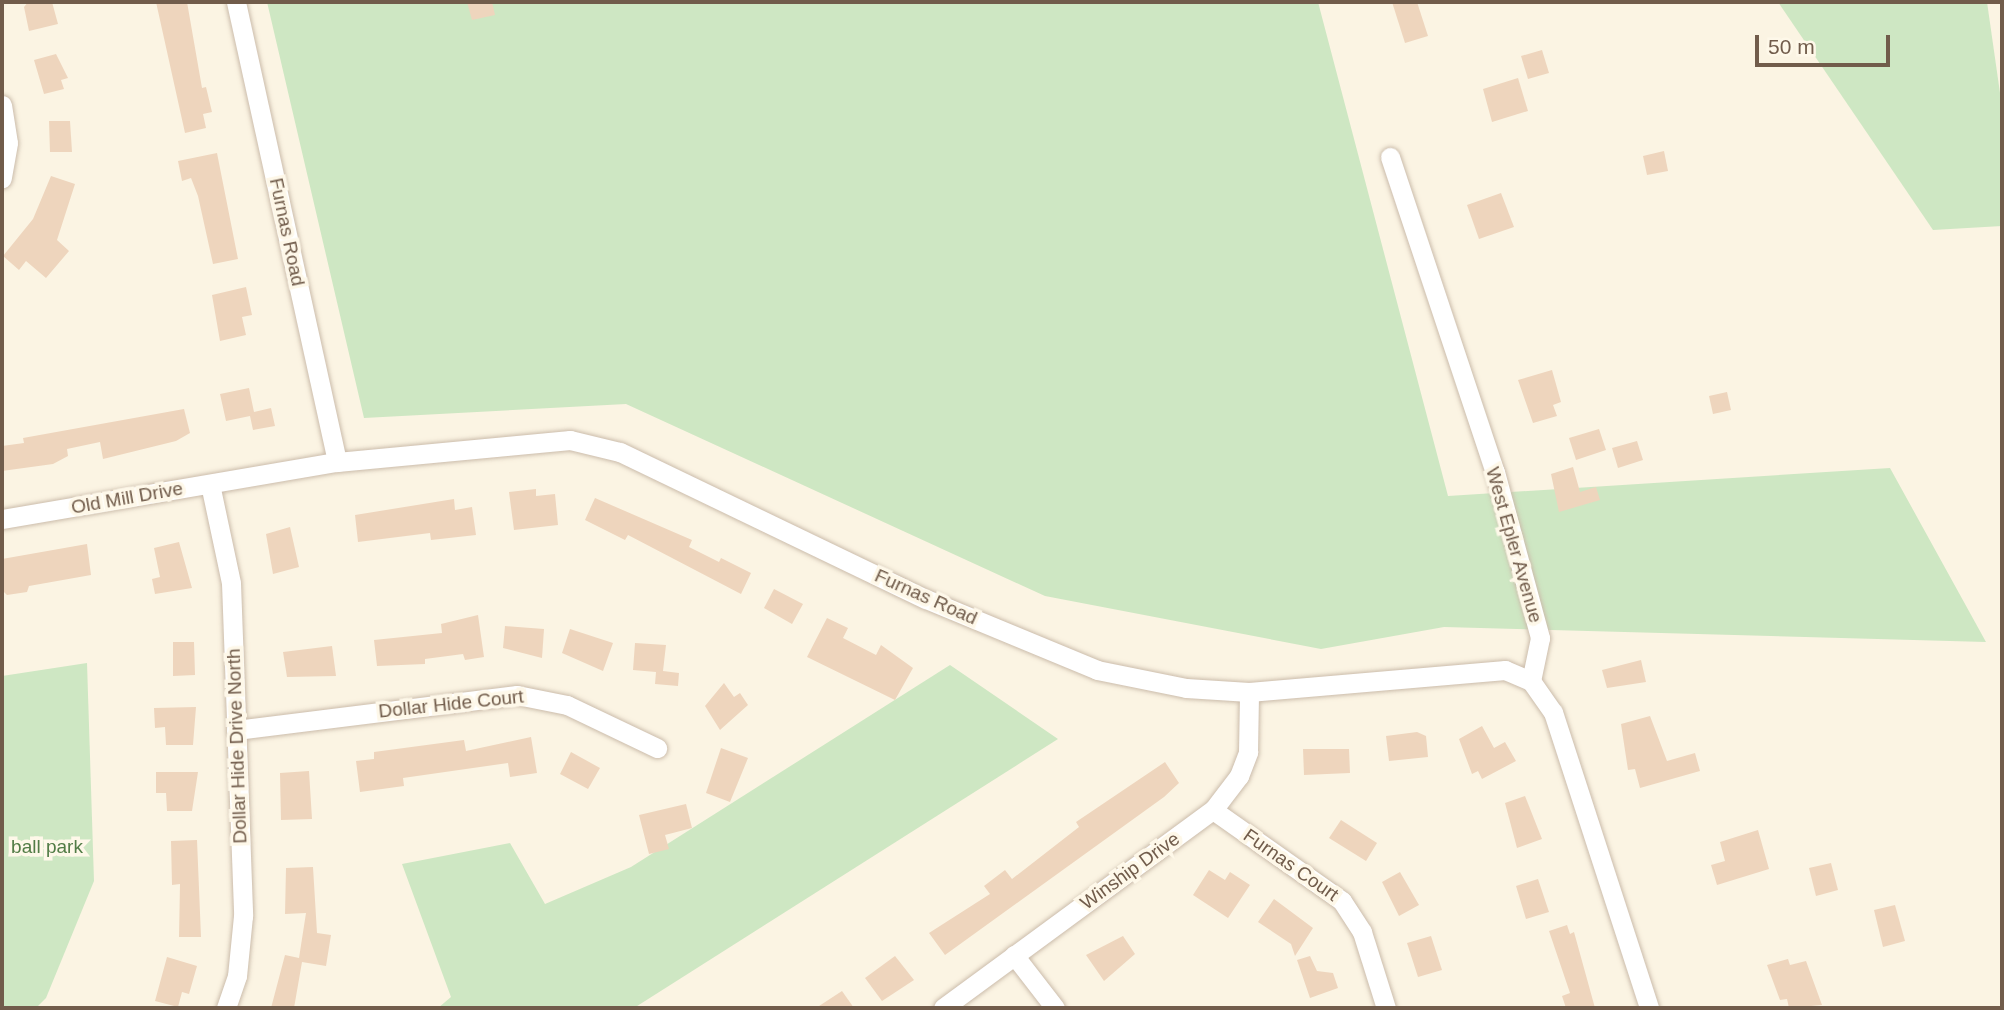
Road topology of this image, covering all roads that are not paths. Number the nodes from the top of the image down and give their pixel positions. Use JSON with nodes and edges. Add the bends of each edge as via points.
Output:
{"nodes":[{"id":1,"x":236,"y":2,"type":"edge"},
{"id":2,"x":2,"y":105,"type":"edge"},
{"id":3,"x":1390,"y":157,"type":"dead end"},
{"id":4,"x":2,"y":178,"type":"edge"},
{"id":5,"x":337,"y":462,"type":"junction"},
{"id":6,"x":252,"y":477,"type":"joint"},
{"id":7,"x":210,"y":484,"type":"junction"},
{"id":8,"x":2,"y":519,"type":"edge"},
{"id":9,"x":1531,"y":681,"type":"junction"},
{"id":10,"x":1249,"y":692,"type":"junction"},
{"id":11,"x":236,"y":730,"type":"junction"},
{"id":12,"x":657,"y":748,"type":"dead end"},
{"id":13,"x":1213,"y":810,"type":"junction"},
{"id":14,"x":1014,"y":955,"type":"junction"},
{"id":15,"x":226,"y":1008,"type":"edge"},
{"id":16,"x":943,"y":1008,"type":"edge"},
{"id":17,"x":1055,"y":1008,"type":"edge"},
{"id":18,"x":1386,"y":1008,"type":"edge"},
{"id":19,"x":1649,"y":1008,"type":"edge"}],
"edges":[{"from":1,"to":5,"type":"street","name":"Furnas Road"},
{"from":2,"to":4,"type":"street","via":[[8,131]]},
{"from":3,"to":9,"type":"street","name":"West Epler Avenue","via":[[1494,472],[1540,638]]},
{"from":5,"to":6,"type":"street","name":"Furnas Road"},
{"from":5,"to":10,"type":"street","name":"Furnas Road","via":[[536,440],[604,446],[926,599],[1083,665],[1162,684]]},
{"from":6,"to":7,"type":"street","name":"Old Mill Drive"},
{"from":7,"to":8,"type":"street","name":"Old Mill Drive"},
{"from":7,"to":11,"type":"street","name":"Dollar Hide Drive North","via":[[231,583]]},
{"from":9,"to":10,"type":"street","name":"Furnas Road","via":[[1505,670],[1485,670]]},
{"from":9,"to":19,"type":"street","via":[[1553,712]]},
{"from":10,"to":13,"type":"street","name":"Winship Drive","via":[[1248,752],[1239,776]]},
{"from":11,"to":12,"type":"street","name":"Dollar Hide Court","via":[[517,695],[567,705]]},
{"from":11,"to":15,"type":"street","name":"Dollar Hide Drive North","via":[[243,942]]},
{"from":13,"to":14,"type":"street","name":"Winship Drive"},
{"from":13,"to":18,"type":"street","name":"Furnas Court","via":[[1342,901],[1362,932]]},
{"from":14,"to":16,"type":"street","name":"Winship Drive"},
{"from":14,"to":17,"type":"street"}]}
